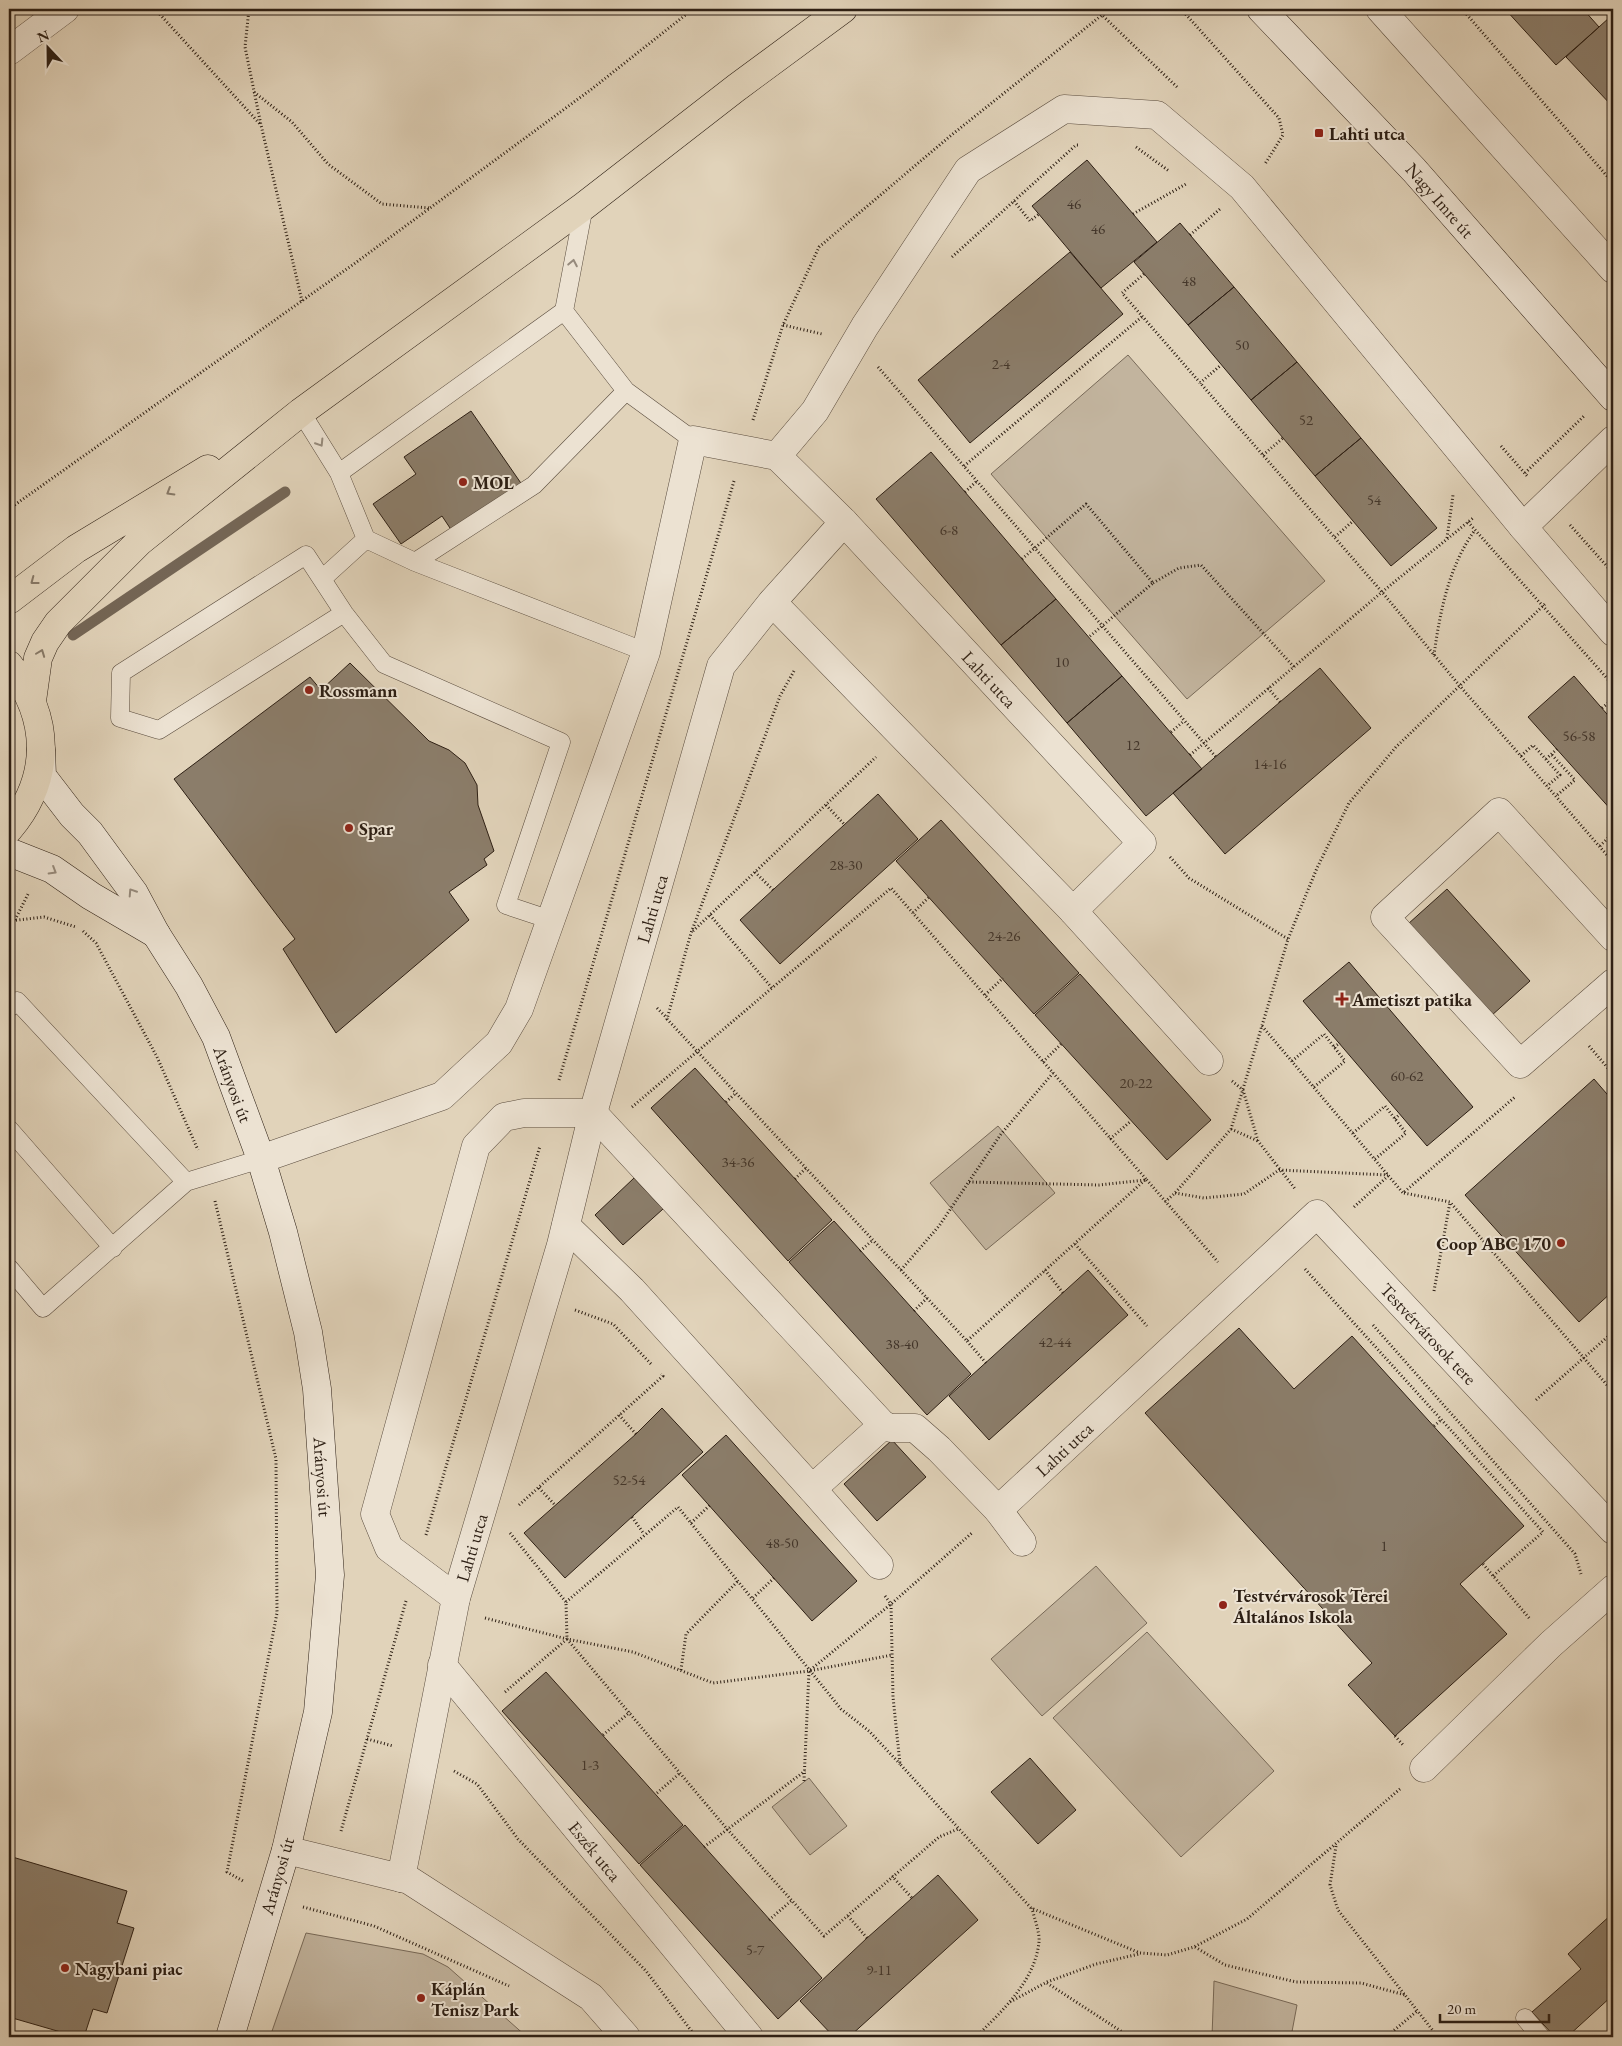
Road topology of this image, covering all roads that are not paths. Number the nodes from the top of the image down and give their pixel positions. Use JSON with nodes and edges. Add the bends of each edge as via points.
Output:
{"nodes":[{"id":1,"x":66,"y":9,"type":"edge"},
{"id":2,"x":843,"y":9,"type":"edge"},
{"id":3,"x":1261,"y":9,"type":"edge"},
{"id":4,"x":1380,"y":9,"type":"edge"},
{"id":5,"x":9,"y":51,"type":"edge"},
{"id":6,"x":584,"y":206,"type":"junction"},
{"id":7,"x":1613,"y":269,"type":"edge"},
{"id":8,"x":564,"y":311,"type":"junction"},
{"id":9,"x":626,"y":391,"type":"junction"},
{"id":10,"x":1611,"y":394,"type":"edge"},
{"id":11,"x":301,"y":412,"type":"junction"},
{"id":12,"x":693,"y":440,"type":"junction"},
{"id":13,"x":1613,"y":440,"type":"edge"},
{"id":14,"x":777,"y":456,"type":"junction"},
{"id":15,"x":339,"y":473,"type":"junction"},
{"id":16,"x":844,"y":522,"type":"junction"},
{"id":17,"x":1523,"y":527,"type":"junction"},
{"id":18,"x":366,"y":539,"type":"junction"},
{"id":19,"x":415,"y":562,"type":"junction"},
{"id":20,"x":322,"y":579,"type":"junction"},
{"id":21,"x":9,"y":600,"type":"edge"},
{"id":22,"x":772,"y":602,"type":"junction"},
{"id":23,"x":344,"y":613,"type":"junction"},
{"id":24,"x":1613,"y":632,"type":"edge"},
{"id":25,"x":646,"y":652,"type":"junction"},
{"id":26,"x":9,"y":665,"type":"edge"},
{"id":27,"x":32,"y":701,"type":"junction"},
{"id":28,"x":41,"y":748,"type":"junction"},
{"id":29,"x":9,"y":829,"type":"edge"},
{"id":30,"x":9,"y":852,"type":"edge"},
{"id":31,"x":1073,"y":911,"type":"junction"},
{"id":32,"x":551,"y":920,"type":"junction"},
{"id":33,"x":156,"y":934,"type":"junction"},
{"id":34,"x":1613,"y":937,"type":"edge"},
{"id":35,"x":1613,"y":983,"type":"edge"},
{"id":36,"x":9,"y":1008,"type":"edge"},
{"id":37,"x":1209,"y":1061,"type":"dead end"},
{"id":38,"x":600,"y":1120,"type":"junction"},
{"id":39,"x":9,"y":1129,"type":"edge"},
{"id":40,"x":261,"y":1159,"type":"junction"},
{"id":41,"x":186,"y":1182,"type":"junction"},
{"id":42,"x":566,"y":1226,"type":"junction"},
{"id":43,"x":113,"y":1248,"type":"junction"},
{"id":44,"x":9,"y":1268,"type":"edge"},
{"id":45,"x":1240,"y":1286,"type":"joint"},
{"id":46,"x":883,"y":1425,"type":"junction"},
{"id":47,"x":812,"y":1489,"type":"junction"},
{"id":48,"x":998,"y":1510,"type":"junction"},
{"id":49,"x":1613,"y":1530,"type":"edge"},
{"id":50,"x":1022,"y":1542,"type":"dead end"},
{"id":51,"x":876,"y":1562,"type":"road end"},
{"id":52,"x":1613,"y":1589,"type":"edge"},
{"id":53,"x":456,"y":1598,"type":"junction"},
{"id":54,"x":442,"y":1665,"type":"junction"},
{"id":55,"x":1424,"y":1768,"type":"road end"},
{"id":56,"x":286,"y":1850,"type":"junction"},
{"id":57,"x":401,"y":1878,"type":"junction"},
{"id":58,"x":1525,"y":2018,"type":"dead end"},
{"id":59,"x":230,"y":2037,"type":"edge"},
{"id":60,"x":626,"y":2037,"type":"edge"},
{"id":61,"x":748,"y":2037,"type":"edge"},
{"id":62,"x":1541,"y":2037,"type":"edge"}],
"edges":[{"from":1,"to":5,"type":"street"},
{"from":2,"to":6,"type":"main road"},
{"from":3,"to":10,"type":"street","name":"Nagy Imre út","via":[[1414,170]]},
{"from":4,"to":7,"type":"street"},
{"from":8,"to":6,"type":"lane","one_way":true},
{"from":6,"to":11,"type":"main road"},
{"from":8,"to":9,"type":"lane"},
{"from":8,"to":15,"type":"lane"},
{"from":9,"to":12,"type":"lane"},
{"from":9,"to":19,"type":"lane","via":[[534,485]]},
{"from":11,"to":15,"type":"lane","one_way":true},
{"from":11,"to":21,"type":"main road","one_way":true,"via":[[76,549]]},
{"from":27,"to":11,"type":"main road","one_way":true,"via":[[38,658],[58,622],[140,542]]},
{"from":12,"to":14,"type":"street"},
{"from":12,"to":25,"type":"street"},
{"from":13,"to":17,"type":"street"},
{"from":14,"to":16,"type":"street"},
{"from":14,"to":17,"type":"street","via":[[814,411],[968,170],[1064,109],[1156,115],[1242,187]]},
{"from":15,"to":18,"type":"lane"},
{"from":16,"to":22,"type":"street","name":"Lahti utca"},
{"from":16,"to":31,"type":"street","name":"Lahti utca","via":[[1142,843]]},
{"from":17,"to":24,"type":"street"},
{"from":18,"to":19,"type":"lane"},
{"from":18,"to":20,"type":"lane"},
{"from":19,"to":25,"type":"lane"},
{"from":20,"to":23,"type":"lane"},
{"from":20,"to":23,"type":"lane","via":[[306,555],[121,673],[120,718],[158,730]]},
{"from":22,"to":31,"type":"street"},
{"from":22,"to":38,"type":"street","name":"Lahti utca","via":[[721,666]]},
{"from":23,"to":32,"type":"lane","via":[[384,664],[561,742],[506,905]]},
{"from":25,"to":32,"type":"street"},
{"from":26,"to":27,"type":"main road"},
{"from":27,"to":28,"type":"main road","via":[[39,724]]},
{"from":28,"to":29,"type":"main road","via":[[39,772],[32,795]]},
{"from":33,"to":28,"type":"street","name":"Arányosi út","one_way":true,"via":[[134,893],[42,776]]},
{"from":30,"to":33,"type":"street","one_way":true,"via":[[52,869]]},
{"from":31,"to":37,"type":"street"},
{"from":32,"to":40,"type":"street","via":[[519,1010],[500,1043],[442,1096]]},
{"from":33,"to":40,"type":"street","name":"Arányosi út","via":[[189,986],[216,1038]]},
{"from":34,"to":35,"type":"street","via":[[1499,812],[1385,917],[1520,1064]]},
{"from":36,"to":41,"type":"lane","via":[[17,1001]]},
{"from":38,"to":42,"type":"street","name":"Lahti utca"},
{"from":38,"to":46,"type":"street"},
{"from":38,"to":53,"type":"street","via":[[524,1112],[504,1117],[476,1146],[375,1514],[389,1548]]},
{"from":39,"to":43,"type":"lane"},
{"from":40,"to":41,"type":"lane"},
{"from":40,"to":56,"type":"street","name":"Arányosi út","via":[[308,1332],[317,1389],[330,1575],[318,1712]]},
{"from":41,"to":43,"type":"lane"},
{"from":42,"to":47,"type":"street","via":[[632,1290]]},
{"from":42,"to":53,"type":"street","name":"Lahti utca"},
{"from":43,"to":44,"type":"lane","via":[[43,1308]]},
{"from":45,"to":48,"type":"street","name":"Lahti utca"},
{"from":45,"to":49,"type":"street","name":"Testvérvárosok tere","via":[[1284,1246],[1324,1221]]},
{"from":46,"to":47,"type":"street"},
{"from":46,"to":48,"type":"street","via":[[915,1428]]},
{"from":47,"to":51,"type":"street"},
{"from":48,"to":50,"type":"street"},
{"from":52,"to":55,"type":"street","via":[[1551,1644]]},
{"from":53,"to":54,"type":"street","name":"Lahti utca"},
{"from":54,"to":57,"type":"street","name":"Lahti utca"},
{"from":54,"to":61,"type":"street","name":"Eszék utca"},
{"from":56,"to":57,"type":"street"},
{"from":56,"to":59,"type":"street","name":"Arányosi út"},
{"from":57,"to":60,"type":"street","via":[[409,1880],[590,1998]]},
{"from":58,"to":62,"type":"lane"}]}
